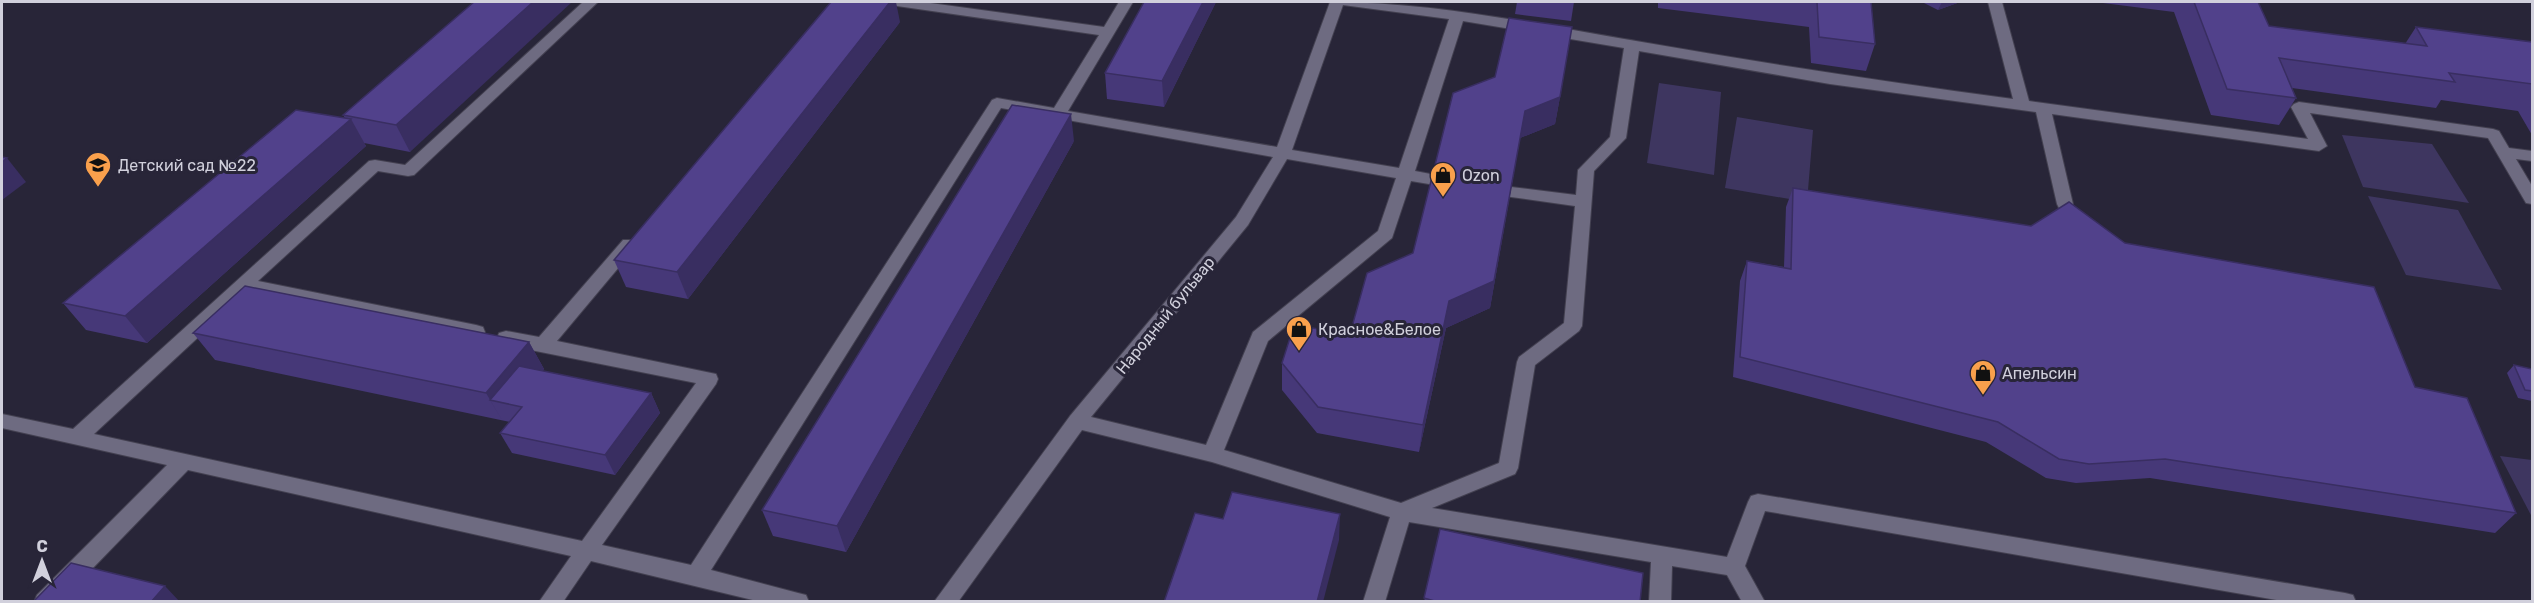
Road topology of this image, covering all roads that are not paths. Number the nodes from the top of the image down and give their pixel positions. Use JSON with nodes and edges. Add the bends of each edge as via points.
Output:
{"nodes":[{"id":1,"x":591,"y":2,"type":"edge"},
{"id":2,"x":897,"y":2,"type":"edge"},
{"id":3,"x":1125,"y":2,"type":"edge"},
{"id":4,"x":1337,"y":2,"type":"edge"},
{"id":5,"x":1347,"y":2,"type":"edge"},
{"id":6,"x":1995,"y":2,"type":"edge"},
{"id":7,"x":1457,"y":16,"type":"junction"},
{"id":8,"x":1108,"y":32,"type":"junction"},
{"id":9,"x":1632,"y":45,"type":"junction"},
{"id":10,"x":2022,"y":105,"type":"junction"},
{"id":11,"x":2043,"y":108,"type":"junction"},
{"id":12,"x":1059,"y":113,"type":"junction"},
{"id":13,"x":2504,"y":152,"type":"junction"},
{"id":14,"x":1283,"y":153,"type":"junction"},
{"id":15,"x":2532,"y":156,"type":"edge"},
{"id":16,"x":1405,"y":174,"type":"junction"},
{"id":17,"x":1435,"y":180,"type":"edge"},
{"id":18,"x":1511,"y":192,"type":"edge"},
{"id":19,"x":2532,"y":199,"type":"edge"},
{"id":20,"x":1583,"y":202,"type":"junction"},
{"id":21,"x":2065,"y":204,"type":"edge"},
{"id":22,"x":642,"y":228,"type":"edge"},
{"id":23,"x":245,"y":285,"type":"junction"},
{"id":24,"x":543,"y":345,"type":"junction"},
{"id":25,"x":2,"y":421,"type":"edge"},
{"id":26,"x":1077,"y":421,"type":"junction"},
{"id":27,"x":77,"y":437,"type":"junction"},
{"id":28,"x":1212,"y":454,"type":"junction"},
{"id":29,"x":184,"y":461,"type":"junction"},
{"id":30,"x":1402,"y":512,"type":"junction"},
{"id":31,"x":588,"y":551,"type":"junction"},
{"id":32,"x":1662,"y":555,"type":"junction"},
{"id":33,"x":1734,"y":567,"type":"junction"},
{"id":34,"x":696,"y":575,"type":"junction"},
{"id":35,"x":45,"y":602,"type":"edge"},
{"id":36,"x":550,"y":602,"type":"edge"},
{"id":37,"x":798,"y":602,"type":"edge"},
{"id":38,"x":945,"y":602,"type":"edge"},
{"id":39,"x":1374,"y":602,"type":"edge"},
{"id":40,"x":1660,"y":602,"type":"edge"},
{"id":41,"x":1754,"y":602,"type":"edge"},
{"id":42,"x":2345,"y":602,"type":"edge"}],
"edges":[{"from":1,"to":23,"type":"street","via":[[408,171],[375,165]]},
{"from":2,"to":8,"type":"street"},
{"from":3,"to":8,"type":"street"},
{"from":4,"to":14,"type":"street","name":"Народный бульвар"},
{"from":5,"to":7,"type":"street"},
{"from":6,"to":10,"type":"street"},
{"from":7,"to":9,"type":"street"},
{"from":7,"to":16,"type":"street"},
{"from":8,"to":12,"type":"street"},
{"from":9,"to":10,"type":"street","via":[[1830,79]]},
{"from":9,"to":20,"type":"street","via":[[1618,138],[1586,170]]},
{"from":10,"to":11,"type":"street"},
{"from":11,"to":13,"type":"street","via":[[2319,146],[2299,107],[2493,134]]},
{"from":11,"to":21,"type":"street"},
{"from":12,"to":14,"type":"street"},
{"from":12,"to":34,"type":"street","via":[[997,103]]},
{"from":13,"to":15,"type":"street"},
{"from":13,"to":19,"type":"street"},
{"from":14,"to":16,"type":"street"},
{"from":14,"to":26,"type":"street","name":"Народный бульвар","via":[[1242,221]]},
{"from":16,"to":17,"type":"street"},
{"from":16,"to":28,"type":"street","via":[[1386,234],[1260,337]]},
{"from":18,"to":20,"type":"street"},
{"from":20,"to":30,"type":"street","via":[[1573,326],[1526,362],[1508,468]]},
{"from":22,"to":24,"type":"street"},
{"from":23,"to":24,"type":"street"},
{"from":23,"to":27,"type":"street"},
{"from":24,"to":31,"type":"street","via":[[709,379]]},
{"from":25,"to":27,"type":"street"},
{"from":26,"to":28,"type":"street"},
{"from":26,"to":38,"type":"street","name":"Народный бульвар"},
{"from":27,"to":29,"type":"street"},
{"from":28,"to":30,"type":"street"},
{"from":29,"to":31,"type":"street"},
{"from":29,"to":35,"type":"street"},
{"from":30,"to":32,"type":"street"},
{"from":30,"to":39,"type":"street"},
{"from":31,"to":34,"type":"street"},
{"from":31,"to":36,"type":"street"},
{"from":32,"to":33,"type":"street"},
{"from":32,"to":40,"type":"street"},
{"from":33,"to":41,"type":"street"},
{"from":33,"to":42,"type":"street","via":[[1758,502]]},
{"from":34,"to":37,"type":"street"}]}
